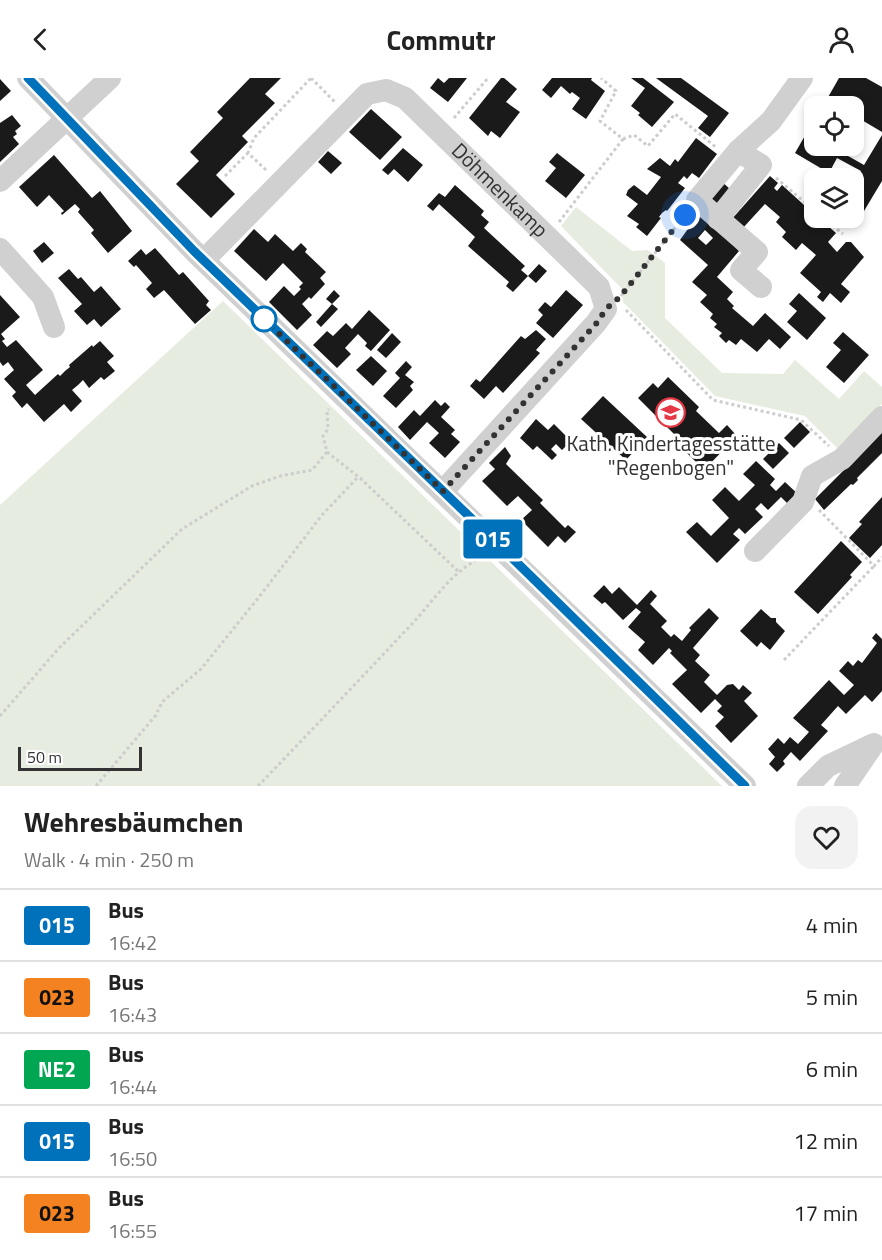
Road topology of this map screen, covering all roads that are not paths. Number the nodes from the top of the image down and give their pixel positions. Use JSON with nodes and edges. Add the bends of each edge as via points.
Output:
{"nodes":[{"id":1,"x":28,"y":78,"type":"edge"},
{"id":2,"x":110,"y":78,"type":"edge"},
{"id":3,"x":802,"y":78,"type":"edge"},
{"id":4,"x":67,"y":119,"type":"junction"},
{"id":5,"x":735,"y":155,"type":"junction"},
{"id":6,"x":0,"y":181,"type":"edge"},
{"id":7,"x":718,"y":219,"type":"junction"},
{"id":8,"x":0,"y":249,"type":"edge"},
{"id":9,"x":204,"y":260,"type":"junction"},
{"id":10,"x":760,"y":287,"type":"dead end"},
{"id":11,"x":54,"y":327,"type":"dead end"},
{"id":12,"x":882,"y":417,"type":"edge"},
{"id":13,"x":443,"y":491,"type":"junction"},
{"id":14,"x":755,"y":551,"type":"dead end"},
{"id":15,"x":878,"y":740,"type":"edge"},
{"id":16,"x":745,"y":786,"type":"edge"},
{"id":17,"x":807,"y":786,"type":"edge"},
{"id":18,"x":844,"y":786,"type":"edge"}],
"edges":[{"from":1,"to":4,"type":"street"},
{"from":2,"to":4,"type":"street"},
{"from":3,"to":5,"type":"street","via":[[771,121]]},
{"from":4,"to":6,"type":"street"},
{"from":4,"to":9,"type":"street"},
{"from":5,"to":7,"type":"street","via":[[697,200]]},
{"from":5,"to":7,"type":"street","via":[[761,165]]},
{"from":7,"to":10,"type":"street","via":[[757,252],[741,270]]},
{"from":8,"to":11,"type":"street","via":[[43,297]]},
{"from":9,"to":13,"type":"street"},
{"from":9,"to":13,"type":"street","name":"Döhmenkamp","via":[[367,94],[386,90],[405,98],[599,287],[606,309]]},
{"from":12,"to":14,"type":"street","via":[[842,459],[812,476],[803,502]]},
{"from":13,"to":16,"type":"street"},
{"from":15,"to":17,"type":"street","via":[[828,766]]},
{"from":15,"to":18,"type":"street"}]}
